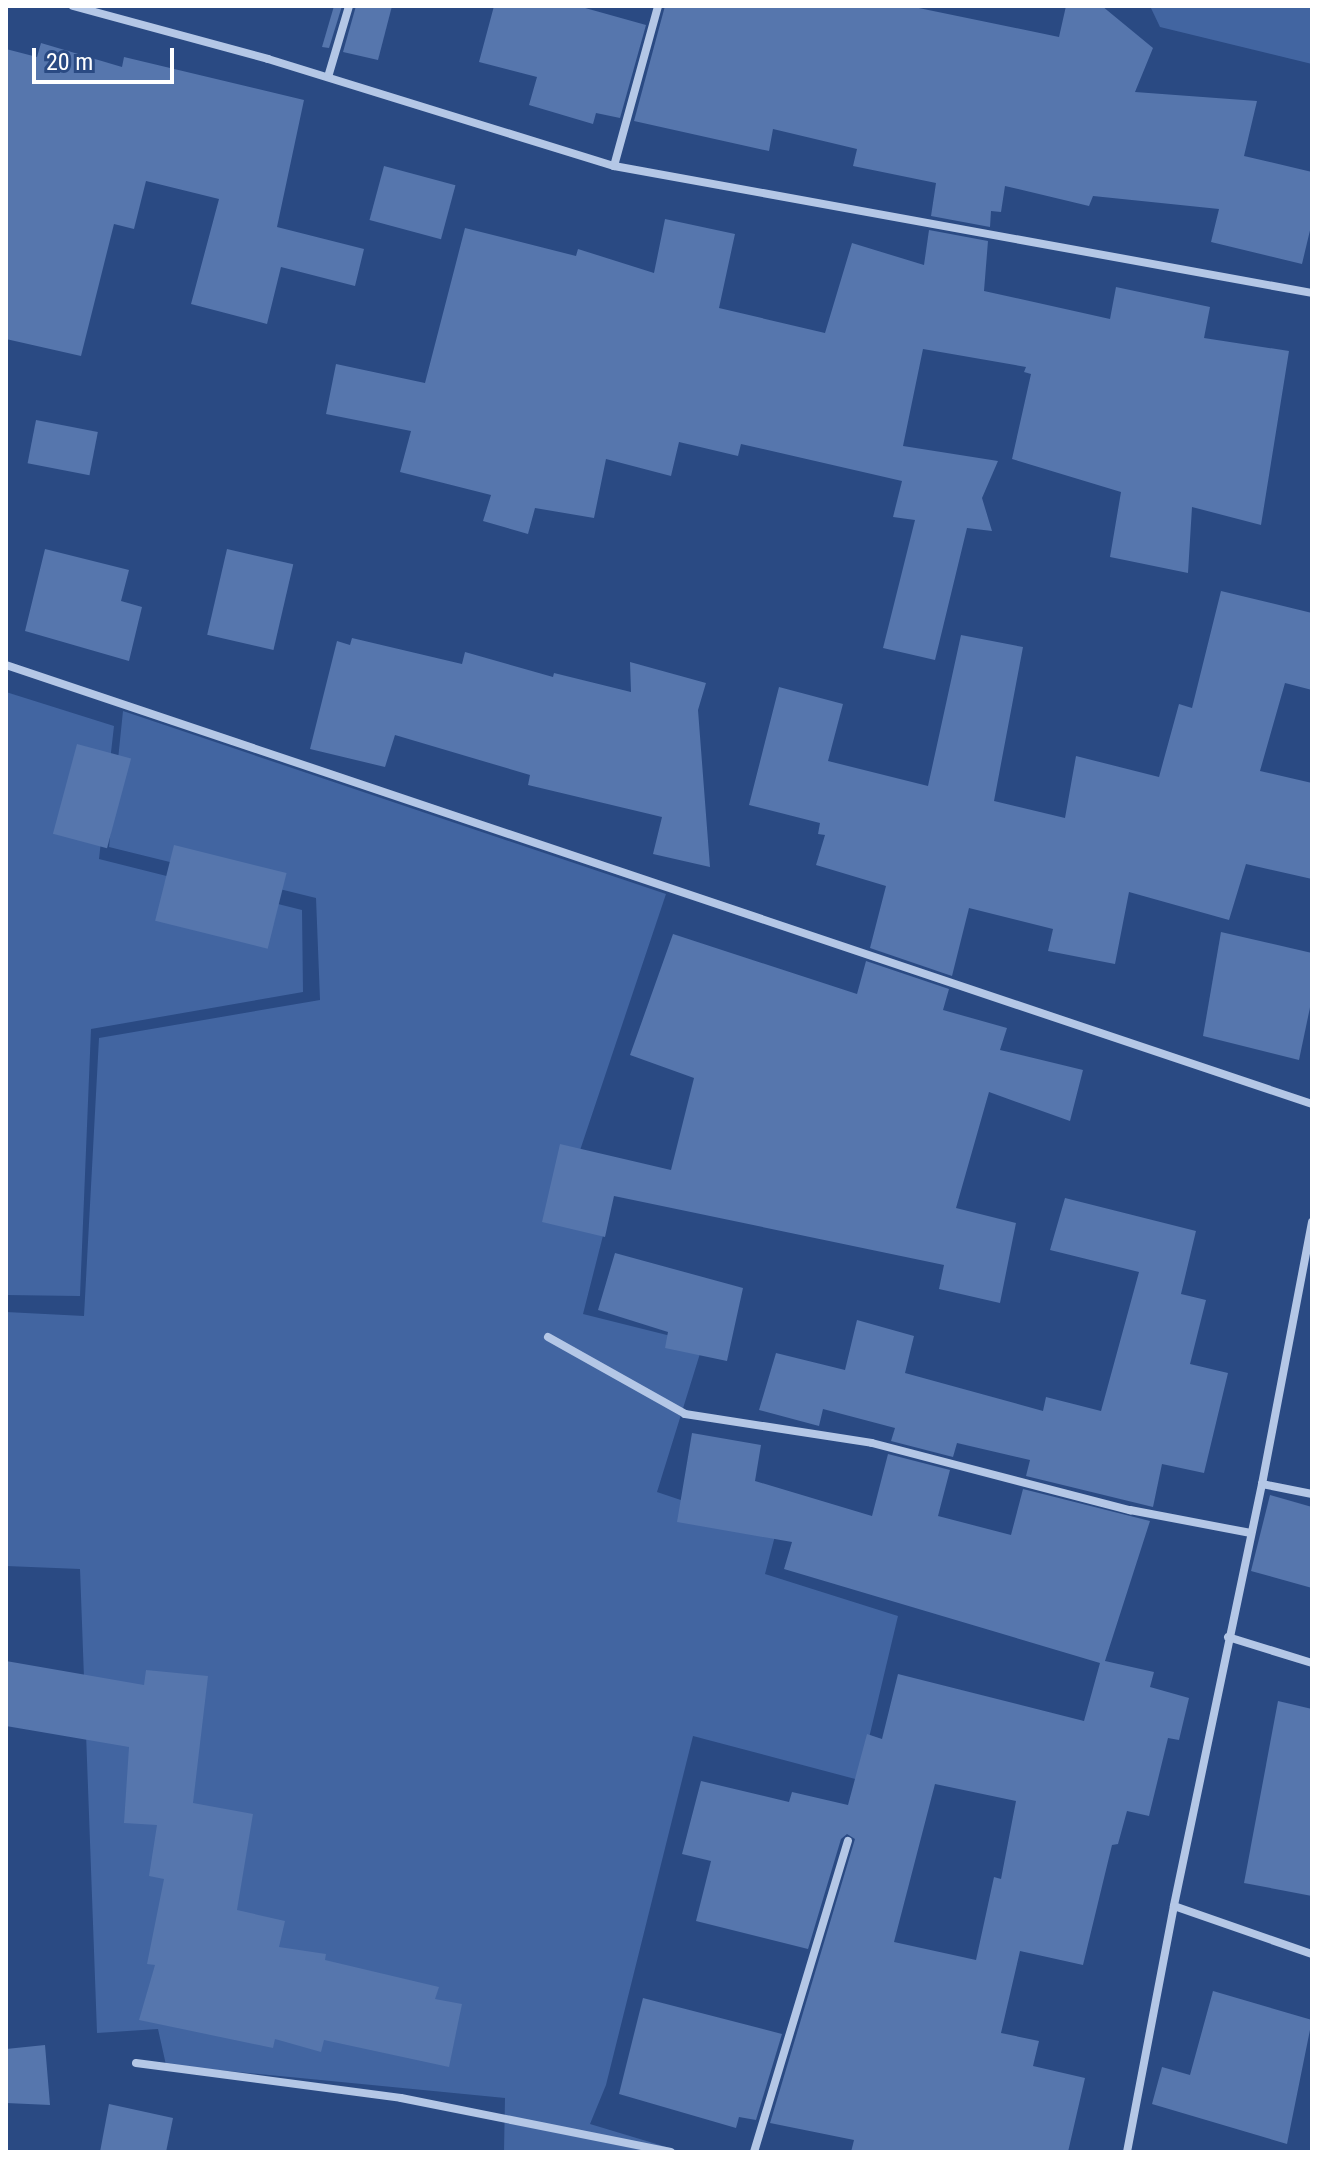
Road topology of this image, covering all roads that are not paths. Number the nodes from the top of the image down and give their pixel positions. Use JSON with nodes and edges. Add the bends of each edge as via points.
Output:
{"nodes":[{"id":1,"x":73,"y":6,"type":"edge"},
{"id":2,"x":349,"y":6,"type":"edge"},
{"id":3,"x":658,"y":6,"type":"edge"},
{"id":4,"x":328,"y":77,"type":"junction"},
{"id":5,"x":614,"y":166,"type":"junction"},
{"id":6,"x":1312,"y":293,"type":"edge"},
{"id":7,"x":6,"y":665,"type":"edge"},
{"id":8,"x":1312,"y":1104,"type":"edge"},
{"id":9,"x":1312,"y":1222,"type":"edge"},
{"id":10,"x":548,"y":1337,"type":"dead end"},
{"id":11,"x":1262,"y":1484,"type":"junction"},
{"id":12,"x":1312,"y":1494,"type":"edge"},
{"id":13,"x":1251,"y":1533,"type":"junction"},
{"id":14,"x":1228,"y":1637,"type":"junction"},
{"id":15,"x":1312,"y":1663,"type":"edge"},
{"id":16,"x":848,"y":1841,"type":"dead end"},
{"id":17,"x":1174,"y":1906,"type":"junction"},
{"id":18,"x":1312,"y":1954,"type":"edge"},
{"id":19,"x":136,"y":2063,"type":"dead end"},
{"id":20,"x":671,"y":2152,"type":"edge"},
{"id":21,"x":754,"y":2152,"type":"edge"},
{"id":22,"x":1127,"y":2152,"type":"edge"}],
"edges":[{"from":1,"to":4,"type":"street"},
{"from":2,"to":4,"type":"street"},
{"from":3,"to":5,"type":"street"},
{"from":4,"to":5,"type":"street"},
{"from":5,"to":6,"type":"street"},
{"from":7,"to":8,"type":"street"},
{"from":9,"to":11,"type":"street"},
{"from":10,"to":13,"type":"street","via":[[685,1414],[872,1443],[1130,1510]]},
{"from":11,"to":12,"type":"street"},
{"from":11,"to":13,"type":"street"},
{"from":13,"to":14,"type":"street"},
{"from":14,"to":15,"type":"street"},
{"from":14,"to":17,"type":"street"},
{"from":16,"to":21,"type":"street"},
{"from":17,"to":18,"type":"street"},
{"from":17,"to":22,"type":"street"},
{"from":19,"to":20,"type":"street","via":[[401,2098]]}]}
